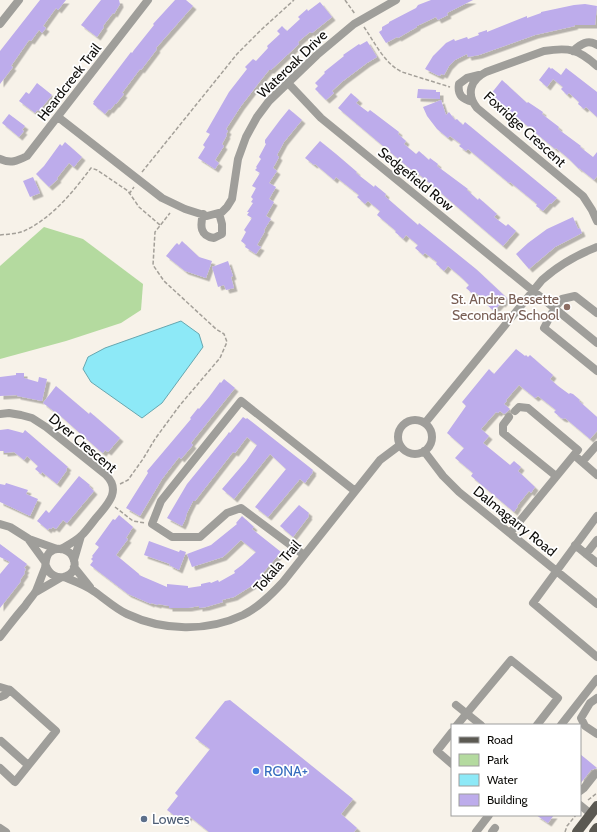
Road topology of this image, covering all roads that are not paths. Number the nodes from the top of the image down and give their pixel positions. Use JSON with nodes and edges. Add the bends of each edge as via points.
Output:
{"nodes":[{"id":1,"x":18,"y":0,"type":"edge"},
{"id":2,"x":148,"y":0,"type":"edge"},
{"id":3,"x":396,"y":0,"type":"edge"},
{"id":4,"x":0,"y":24,"type":"edge"},
{"id":5,"x":597,"y":45,"type":"edge"},
{"id":6,"x":574,"y":51,"type":"junction"},
{"id":7,"x":597,"y":66,"type":"edge"},
{"id":8,"x":480,"y":75,"type":"junction"},
{"id":9,"x":288,"y":83,"type":"junction"},
{"id":10,"x":473,"y":102,"type":"junction"},
{"id":11,"x":58,"y":117,"type":"junction"},
{"id":12,"x":0,"y":159,"type":"edge"},
{"id":13,"x":218,"y":213,"type":"junction"},
{"id":14,"x":203,"y":214,"type":"junction"},
{"id":15,"x":597,"y":221,"type":"edge"},
{"id":16,"x":597,"y":247,"type":"edge"},
{"id":17,"x":533,"y":291,"type":"junction"},
{"id":18,"x":554,"y":308,"type":"junction"},
{"id":19,"x":597,"y":313,"type":"edge"},
{"id":20,"x":597,"y":343,"type":"edge"},
{"id":21,"x":597,"y":371,"type":"edge"},
{"id":22,"x":0,"y":414,"type":"edge"},
{"id":23,"x":425,"y":424,"type":"junction"},
{"id":24,"x":400,"y":445,"type":"junction"},
{"id":25,"x":597,"y":445,"type":"edge"},
{"id":26,"x":424,"y":451,"type":"junction"},
{"id":27,"x":574,"y":455,"type":"junction"},
{"id":28,"x":582,"y":462,"type":"junction"},
{"id":29,"x":597,"y":475,"type":"edge"},
{"id":30,"x":556,"y":476,"type":"junction"},
{"id":31,"x":355,"y":491,"type":"junction"},
{"id":32,"x":597,"y":516,"type":"edge"},
{"id":33,"x":0,"y":524,"type":"edge"},
{"id":34,"x":510,"y":533,"type":"junction"},
{"id":35,"x":81,"y":536,"type":"junction"},
{"id":36,"x":29,"y":539,"type":"junction"},
{"id":37,"x":597,"y":540,"type":"edge"},
{"id":38,"x":575,"y":545,"type":"junction"},
{"id":39,"x":59,"y":549,"type":"junction"},
{"id":40,"x":586,"y":554,"type":"junction"},
{"id":41,"x":304,"y":556,"type":"junction"},
{"id":42,"x":597,"y":563,"type":"edge"},
{"id":43,"x":45,"y":564,"type":"junction"},
{"id":44,"x":74,"y":564,"type":"junction"},
{"id":45,"x":556,"y":570,"type":"junction"},
{"id":46,"x":62,"y":577,"type":"junction"},
{"id":47,"x":93,"y":591,"type":"junction"},
{"id":48,"x":35,"y":592,"type":"junction"},
{"id":49,"x":597,"y":604,"type":"edge"},
{"id":50,"x":0,"y":637,"type":"edge"},
{"id":51,"x":597,"y":657,"type":"edge"},
{"id":52,"x":597,"y":679,"type":"edge"},
{"id":53,"x":0,"y":687,"type":"edge"},
{"id":54,"x":10,"y":690,"type":"junction"},
{"id":55,"x":0,"y":697,"type":"edge"},
{"id":56,"x":597,"y":698,"type":"edge"},
{"id":57,"x":456,"y":705,"type":"dead end"},
{"id":58,"x":466,"y":713,"type":"junction"},
{"id":59,"x":458,"y":724,"type":"edge"},
{"id":60,"x":480,"y":724,"type":"edge"},
{"id":61,"x":537,"y":724,"type":"edge"},
{"id":62,"x":562,"y":724,"type":"edge"},
{"id":63,"x":451,"y":733,"type":"edge"},
{"id":64,"x":597,"y":734,"type":"edge"},
{"id":65,"x":1,"y":741,"type":"dead end"},
{"id":66,"x":451,"y":763,"type":"edge"},
{"id":67,"x":28,"y":765,"type":"junction"},
{"id":68,"x":0,"y":768,"type":"edge"},
{"id":69,"x":595,"y":774,"type":"dead end"},
{"id":70,"x":581,"y":790,"type":"edge"},
{"id":71,"x":581,"y":805,"type":"edge"},
{"id":72,"x":594,"y":810,"type":"edge"},
{"id":73,"x":488,"y":816,"type":"edge"},
{"id":74,"x":0,"y":828,"type":"edge"},
{"id":75,"x":597,"y":828,"type":"edge"},
{"id":76,"x":6,"y":832,"type":"edge"},
{"id":77,"x":476,"y":832,"type":"edge"},
{"id":78,"x":577,"y":832,"type":"edge"},
{"id":79,"x":594,"y":832,"type":"edge"}],
"edges":[{"from":1,"to":4,"type":"street"},
{"from":2,"to":11,"type":"street","name":"Heardcreek Trail"},
{"from":3,"to":9,"type":"street","name":"Wateroak Drive","via":[[360,20]]},
{"from":5,"to":6,"type":"street","via":[[586,42]]},
{"from":6,"to":7,"type":"street","name":"Foxridge Crescent"},
{"from":6,"to":8,"type":"street","name":"Foxridge Crescent","via":[[544,51]]},
{"from":8,"to":10,"type":"street","name":"Foxridge Crescent","via":[[471,88]]},
{"from":8,"to":10,"type":"street","via":[[467,78],[459,84],[460,94],[464,99]]},
{"from":9,"to":13,"type":"street","name":"Wateroak Drive","via":[[269,101],[246,137],[238,159],[232,199],[227,208]]},
{"from":9,"to":17,"type":"street","name":"Sedgefield Row","via":[[321,118]]},
{"from":10,"to":15,"type":"street","name":"Foxridge Crescent","via":[[583,196]]},
{"from":11,"to":12,"type":"street","name":"Heardcreek Trail","via":[[27,156],[16,162]]},
{"from":11,"to":14,"type":"street","via":[[162,198]]},
{"from":13,"to":14,"type":"street","via":[[207,216]]},
{"from":13,"to":14,"type":"street","via":[[222,234],[214,238],[208,237],[202,229]]},
{"from":16,"to":17,"type":"street","via":[[561,265]]},
{"from":17,"to":18,"type":"street","name":"Sedgefield Row"},
{"from":17,"to":23,"type":"street"},
{"from":18,"to":19,"type":"street","via":[[562,299],[575,296]]},
{"from":18,"to":20,"type":"street","name":"Sedgefield Row"},
{"from":18,"to":21,"type":"street","via":[[544,328]]},
{"from":22,"to":35,"type":"street","name":"Dyer Crescent","via":[[9,413],[32,418],[109,478],[113,494]]},
{"from":23,"to":24,"type":"street","via":[[415,420],[404,424],[399,434]]},
{"from":23,"to":26,"type":"street","via":[[429,427],[432,438]]},
{"from":24,"to":26,"type":"street","via":[[413,454]]},
{"from":24,"to":31,"type":"street","name":"Tokala Trail","via":[[380,460]]},
{"from":25,"to":28,"type":"street"},
{"from":26,"to":34,"type":"street","name":"Dalmagarry Road","via":[[459,492]]},
{"from":27,"to":28,"type":"street"},
{"from":27,"to":30,"type":"street"},
{"from":27,"to":30,"type":"street","via":[[578,450],[528,408],[519,407],[512,414],[503,425],[503,433]]},
{"from":28,"to":29,"type":"street"},
{"from":30,"to":34,"type":"street"},
{"from":31,"to":41,"type":"street","name":"Tokala Trail"},
{"from":31,"to":41,"type":"street","via":[[242,401],[161,501],[152,524],[172,537],[200,537],[227,513],[241,508]]},
{"from":32,"to":38,"type":"street"},
{"from":33,"to":36,"type":"street"},
{"from":34,"to":45,"type":"street","name":"Dalmagarry Road"},
{"from":35,"to":39,"type":"street","name":"Dyer Crescent"},
{"from":35,"to":44,"type":"street","name":"Dyer Crescent"},
{"from":36,"to":39,"type":"street"},
{"from":36,"to":43,"type":"street"},
{"from":37,"to":40,"type":"street"},
{"from":38,"to":40,"type":"street"},
{"from":38,"to":45,"type":"street"},
{"from":39,"to":43,"type":"street","via":[[49,554]]},
{"from":39,"to":44,"type":"street","via":[[69,552]]},
{"from":40,"to":42,"type":"street"},
{"from":41,"to":47,"type":"street","name":"Tokala Trail","via":[[266,600],[244,615],[222,623],[173,628],[149,623],[126,614]]},
{"from":43,"to":46,"type":"street","via":[[50,574]]},
{"from":43,"to":48,"type":"street"},
{"from":44,"to":46,"type":"street","via":[[68,575]]},
{"from":44,"to":47,"type":"street","name":"Tokala Trail"},
{"from":45,"to":49,"type":"street","name":"Dalmagarry Road"},
{"from":45,"to":51,"type":"street","via":[[533,602]]},
{"from":46,"to":47,"type":"street","name":"Tokala Trail"},
{"from":46,"to":48,"type":"street"},
{"from":48,"to":50,"type":"street"},
{"from":52,"to":62,"type":"street"},
{"from":53,"to":54,"type":"street"},
{"from":54,"to":55,"type":"street"},
{"from":54,"to":67,"type":"street","via":[[56,731]]},
{"from":56,"to":64,"type":"street","via":[[581,718],[586,726]]},
{"from":57,"to":58,"type":"street"},
{"from":58,"to":59,"type":"street"},
{"from":58,"to":60,"type":"street"},
{"from":58,"to":61,"type":"street","via":[[511,660],[558,698]]},
{"from":63,"to":66,"type":"street","via":[[437,751]]},
{"from":65,"to":67,"type":"street"},
{"from":67,"to":68,"type":"street","via":[[15,782]]},
{"from":69,"to":70,"type":"street"},
{"from":71,"to":72,"type":"street"},
{"from":72,"to":78,"type":"main road"},
{"from":73,"to":77,"type":"street"},
{"from":74,"to":76,"type":"street"},
{"from":75,"to":79,"type":"main road"}]}
